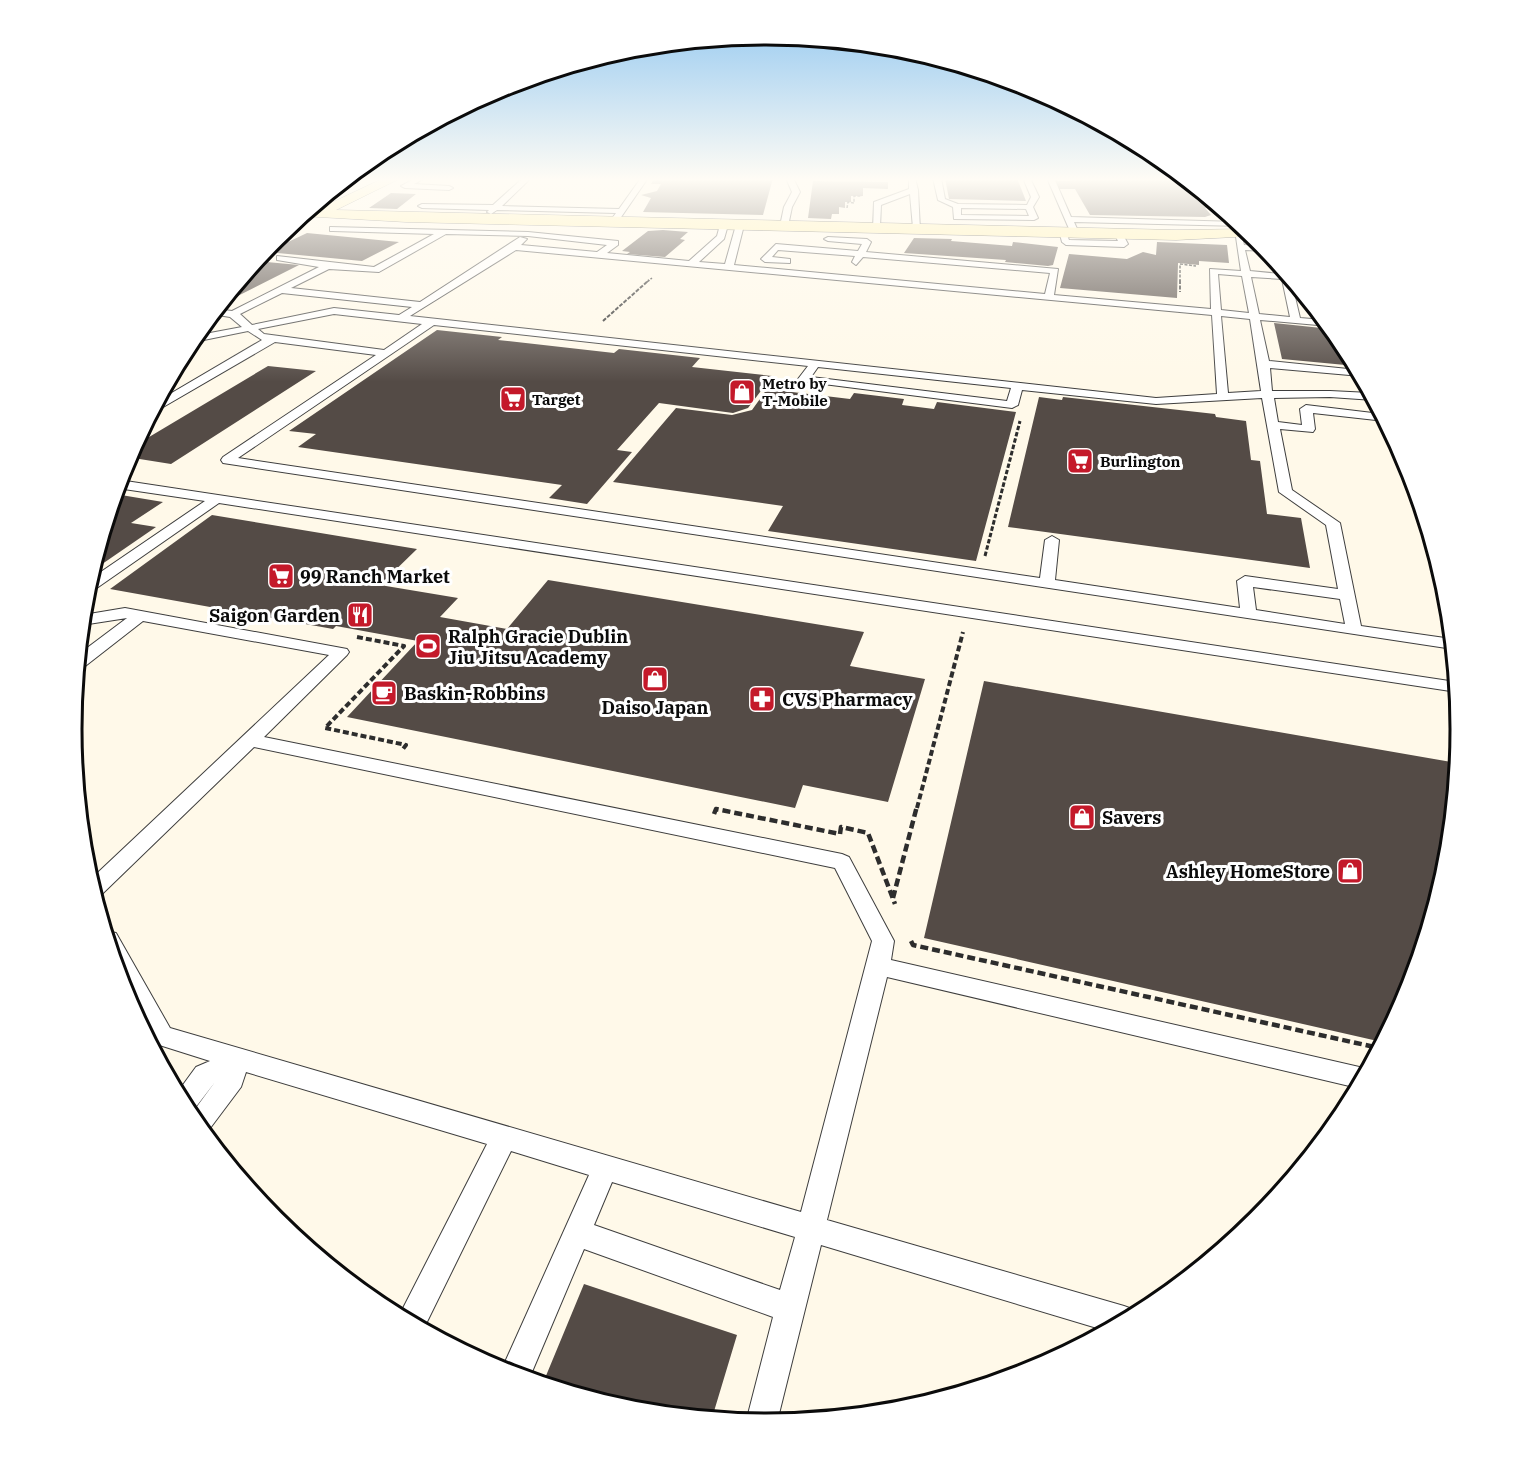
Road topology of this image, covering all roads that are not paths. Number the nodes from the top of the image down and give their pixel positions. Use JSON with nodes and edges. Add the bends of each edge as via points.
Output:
{"nodes":[{"id":1,"x":419,"y":246,"type":"edge"},
{"id":2,"x":611,"y":246,"type":"edge"},
{"id":3,"x":711,"y":246,"type":"edge"},
{"id":4,"x":734,"y":246,"type":"edge"},
{"id":5,"x":865,"y":246,"type":"edge"},
{"id":6,"x":1244,"y":246,"type":"edge"},
{"id":7,"x":514,"y":247,"type":"joint"},
{"id":8,"x":776,"y":247,"type":"joint"},
{"id":9,"x":862,"y":254,"type":"junction"},
{"id":10,"x":599,"y":255,"type":"junction"},
{"id":11,"x":280,"y":258,"type":"dead end"},
{"id":12,"x":798,"y":262,"type":"dead end"},
{"id":13,"x":691,"y":264,"type":"junction"},
{"id":14,"x":328,"y":266,"type":"junction"},
{"id":15,"x":842,"y":266,"type":"dead end"},
{"id":16,"x":729,"y":267,"type":"junction"},
{"id":17,"x":853,"y":267,"type":"junction"},
{"id":18,"x":864,"y":268,"type":"dead end"},
{"id":19,"x":1247,"y":273,"type":"junction"},
{"id":20,"x":1278,"y":276,"type":"edge"},
{"id":21,"x":844,"y":278,"type":"junction"},
{"id":22,"x":1040,"y":284,"type":"dead end"},
{"id":23,"x":1052,"y":285,"type":"junction"},
{"id":24,"x":281,"y":290,"type":"junction"},
{"id":25,"x":1291,"y":291,"type":"edge"},
{"id":26,"x":1049,"y":297,"type":"junction"},
{"id":27,"x":422,"y":305,"type":"junction"},
{"id":28,"x":223,"y":313,"type":"edge"},
{"id":29,"x":1217,"y":313,"type":"junction"},
{"id":30,"x":233,"y":314,"type":"junction"},
{"id":31,"x":1255,"y":316,"type":"junction"},
{"id":32,"x":401,"y":318,"type":"junction"},
{"id":33,"x":1296,"y":320,"type":"junction"},
{"id":34,"x":433,"y":321,"type":"junction"},
{"id":35,"x":1315,"y":322,"type":"edge"},
{"id":36,"x":250,"y":328,"type":"junction"},
{"id":37,"x":206,"y":337,"type":"edge"},
{"id":38,"x":273,"y":339,"type":"junction"},
{"id":39,"x":386,"y":353,"type":"junction"},
{"id":40,"x":815,"y":364,"type":"junction"},
{"id":41,"x":1264,"y":364,"type":"junction"},
{"id":42,"x":1349,"y":372,"type":"edge"},
{"id":43,"x":1017,"y":387,"type":"junction"},
{"id":44,"x":1358,"y":387,"type":"edge"},
{"id":45,"x":1267,"y":394,"type":"junction"},
{"id":46,"x":1363,"y":396,"type":"edge"},
{"id":47,"x":1223,"y":398,"type":"junction"},
{"id":48,"x":167,"y":401,"type":"edge"},
{"id":49,"x":1374,"y":417,"type":"edge"},
{"id":50,"x":1273,"y":425,"type":"junction"},
{"id":51,"x":127,"y":485,"type":"edge"},
{"id":52,"x":217,"y":499,"type":"junction"},
{"id":53,"x":1052,"y":540,"type":"dead end"},
{"id":54,"x":99,"y":580,"type":"edge"},
{"id":55,"x":1047,"y":584,"type":"junction"},
{"id":56,"x":1348,"y":595,"type":"junction"},
{"id":57,"x":1248,"y":614,"type":"junction"},
{"id":58,"x":140,"y":616,"type":"junction"},
{"id":59,"x":91,"y":618,"type":"edge"},
{"id":60,"x":1354,"y":630,"type":"junction"},
{"id":61,"x":1444,"y":643,"type":"edge"},
{"id":62,"x":86,"y":657,"type":"edge"},
{"id":63,"x":1449,"y":686,"type":"edge"},
{"id":64,"x":250,"y":740,"type":"junction"},
{"id":65,"x":100,"y":883,"type":"edge"},
{"id":66,"x":878,"y":966,"type":"junction"},
{"id":67,"x":128,"y":974,"type":"edge"},
{"id":68,"x":237,"y":1060,"type":"junction"},
{"id":69,"x":1355,"y":1076,"type":"edge"},
{"id":70,"x":189,"y":1096,"type":"edge"},
{"id":71,"x":204,"y":1118,"type":"edge"},
{"id":72,"x":504,"y":1138,"type":"junction"},
{"id":73,"x":605,"y":1168,"type":"junction"},
{"id":74,"x":811,"y":1229,"type":"junction"},
{"id":75,"x":576,"y":1232,"type":"junction"},
{"id":76,"x":791,"y":1309,"type":"junction"},
{"id":77,"x":415,"y":1315,"type":"edge"},
{"id":78,"x":1114,"y":1318,"type":"edge"},
{"id":79,"x":519,"y":1367,"type":"edge"},
{"id":80,"x":764,"y":1413,"type":"edge"}],
"edges":[{"from":1,"to":14,"type":"lane","via":[[376,270]]},
{"from":2,"to":10,"type":"lane"},
{"from":3,"to":13,"type":"lane"},
{"from":4,"to":16,"type":"lane"},
{"from":5,"to":9,"type":"lane"},
{"from":6,"to":19,"type":"lane"},
{"from":7,"to":10,"type":"lane"},
{"from":7,"to":27,"type":"lane"},
{"from":8,"to":9,"type":"lane"},
{"from":8,"to":12,"type":"lane","via":[[765,259]]},
{"from":9,"to":17,"type":"lane"},
{"from":9,"to":23,"type":"lane","via":[[1055,271]]},
{"from":10,"to":13,"type":"lane"},
{"from":11,"to":14,"type":"lane"},
{"from":13,"to":16,"type":"lane"},
{"from":14,"to":24,"type":"lane"},
{"from":15,"to":17,"type":"lane"},
{"from":16,"to":21,"type":"lane"},
{"from":17,"to":18,"type":"lane"},
{"from":17,"to":21,"type":"lane"},
{"from":19,"to":20,"type":"lane"},
{"from":19,"to":29,"type":"lane","via":[[1214,271]]},
{"from":19,"to":31,"type":"lane"},
{"from":21,"to":26,"type":"lane"},
{"from":22,"to":23,"type":"lane"},
{"from":23,"to":26,"type":"lane"},
{"from":24,"to":27,"type":"lane"},
{"from":24,"to":30,"type":"lane"},
{"from":25,"to":33,"type":"lane"},
{"from":26,"to":29,"type":"lane"},
{"from":27,"to":32,"type":"lane"},
{"from":28,"to":30,"type":"lane"},
{"from":29,"to":31,"type":"lane"},
{"from":29,"to":47,"type":"lane"},
{"from":30,"to":36,"type":"lane"},
{"from":31,"to":33,"type":"lane"},
{"from":31,"to":41,"type":"lane"},
{"from":32,"to":34,"type":"lane"},
{"from":32,"to":36,"type":"lane","via":[[334,310]]},
{"from":33,"to":35,"type":"lane"},
{"from":34,"to":39,"type":"lane"},
{"from":34,"to":40,"type":"lane"},
{"from":36,"to":37,"type":"lane"},
{"from":36,"to":38,"type":"lane","via":[[261,337]]},
{"from":38,"to":39,"type":"lane"},
{"from":38,"to":48,"type":"lane"},
{"from":39,"to":55,"type":"lane","via":[[227,460]]},
{"from":40,"to":43,"type":"lane"},
{"from":40,"to":43,"type":"lane","via":[[804,379],[1012,405]]},
{"from":41,"to":42,"type":"lane"},
{"from":41,"to":45,"type":"lane"},
{"from":43,"to":47,"type":"lane","via":[[1156,401]]},
{"from":44,"to":45,"type":"lane","via":[[1278,387]]},
{"from":45,"to":46,"type":"lane"},
{"from":45,"to":47,"type":"lane"},
{"from":45,"to":50,"type":"lane"},
{"from":49,"to":50,"type":"lane","via":[[1306,409],[1309,429]]},
{"from":50,"to":56,"type":"lane","via":[[1286,492],[1333,523]]},
{"from":51,"to":52,"type":"lane"},
{"from":52,"to":54,"type":"lane"},
{"from":52,"to":63,"type":"lane"},
{"from":53,"to":55,"type":"lane"},
{"from":55,"to":57,"type":"lane"},
{"from":56,"to":57,"type":"lane","via":[[1245,581]]},
{"from":56,"to":60,"type":"lane"},
{"from":57,"to":60,"type":"lane"},
{"from":58,"to":59,"type":"lane","via":[[125,613]]},
{"from":58,"to":62,"type":"lane"},
{"from":58,"to":64,"type":"lane","via":[[340,652]]},
{"from":60,"to":61,"type":"lane"},
{"from":64,"to":65,"type":"lane"},
{"from":64,"to":66,"type":"lane","via":[[842,862],[883,941]]},
{"from":66,"to":69,"type":"lane"},
{"from":66,"to":74,"type":"lane"},
{"from":67,"to":68,"type":"lane","via":[[162,1036]]},
{"from":68,"to":70,"type":"lane","via":[[205,1075]]},
{"from":68,"to":71,"type":"lane","via":[[232,1079]]},
{"from":68,"to":72,"type":"lane"},
{"from":72,"to":73,"type":"lane"},
{"from":72,"to":77,"type":"lane"},
{"from":73,"to":74,"type":"lane"},
{"from":73,"to":75,"type":"lane"},
{"from":74,"to":76,"type":"lane"},
{"from":74,"to":78,"type":"lane"},
{"from":75,"to":76,"type":"lane"},
{"from":75,"to":79,"type":"lane"},
{"from":76,"to":80,"type":"lane"}]}
